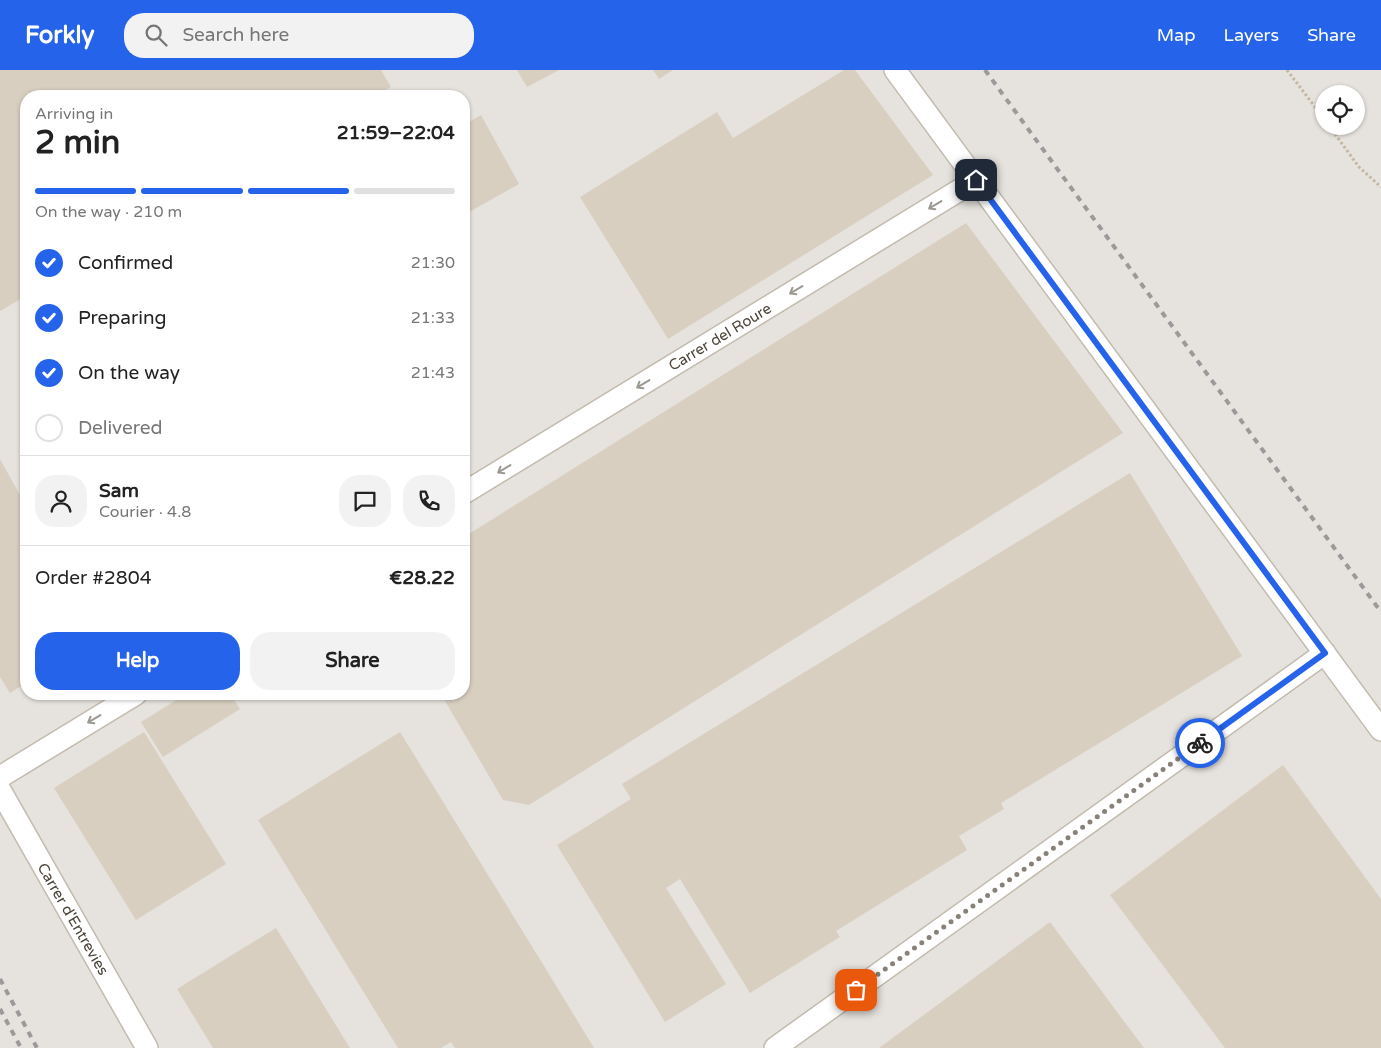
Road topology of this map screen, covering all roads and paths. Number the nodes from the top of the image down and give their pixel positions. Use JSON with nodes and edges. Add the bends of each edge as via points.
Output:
{"nodes":[{"id":1,"x":895,"y":70,"type":"edge"},
{"id":2,"x":1287,"y":70,"type":"edge"},
{"id":3,"x":1315,"y":107,"type":"edge"},
{"id":4,"x":1336,"y":135,"type":"edge"},
{"id":5,"x":976,"y":180,"type":"junction"},
{"id":6,"x":1381,"y":187,"type":"edge"},
{"id":7,"x":470,"y":489,"type":"edge"},
{"id":8,"x":1325,"y":653,"type":"junction"},
{"id":9,"x":126,"y":700,"type":"edge"},
{"id":10,"x":1381,"y":730,"type":"edge"},
{"id":11,"x":0,"y":777,"type":"edge"},
{"id":12,"x":0,"y":790,"type":"edge"},
{"id":13,"x":147,"y":1048,"type":"edge"},
{"id":14,"x":775,"y":1048,"type":"edge"}],
"edges":[{"from":1,"to":5,"type":"street"},
{"from":2,"to":3,"type":"path"},
{"from":4,"to":6,"type":"path","via":[[1359,167]]},
{"from":5,"to":7,"type":"street","name":"Carrer del Roure","one_way":true},
{"from":5,"to":8,"type":"street"},
{"from":8,"to":10,"type":"street"},
{"from":8,"to":14,"type":"street"},
{"from":9,"to":11,"type":"street","one_way":true},
{"from":12,"to":13,"type":"street","name":"Carrer d'Entrevies"}]}
